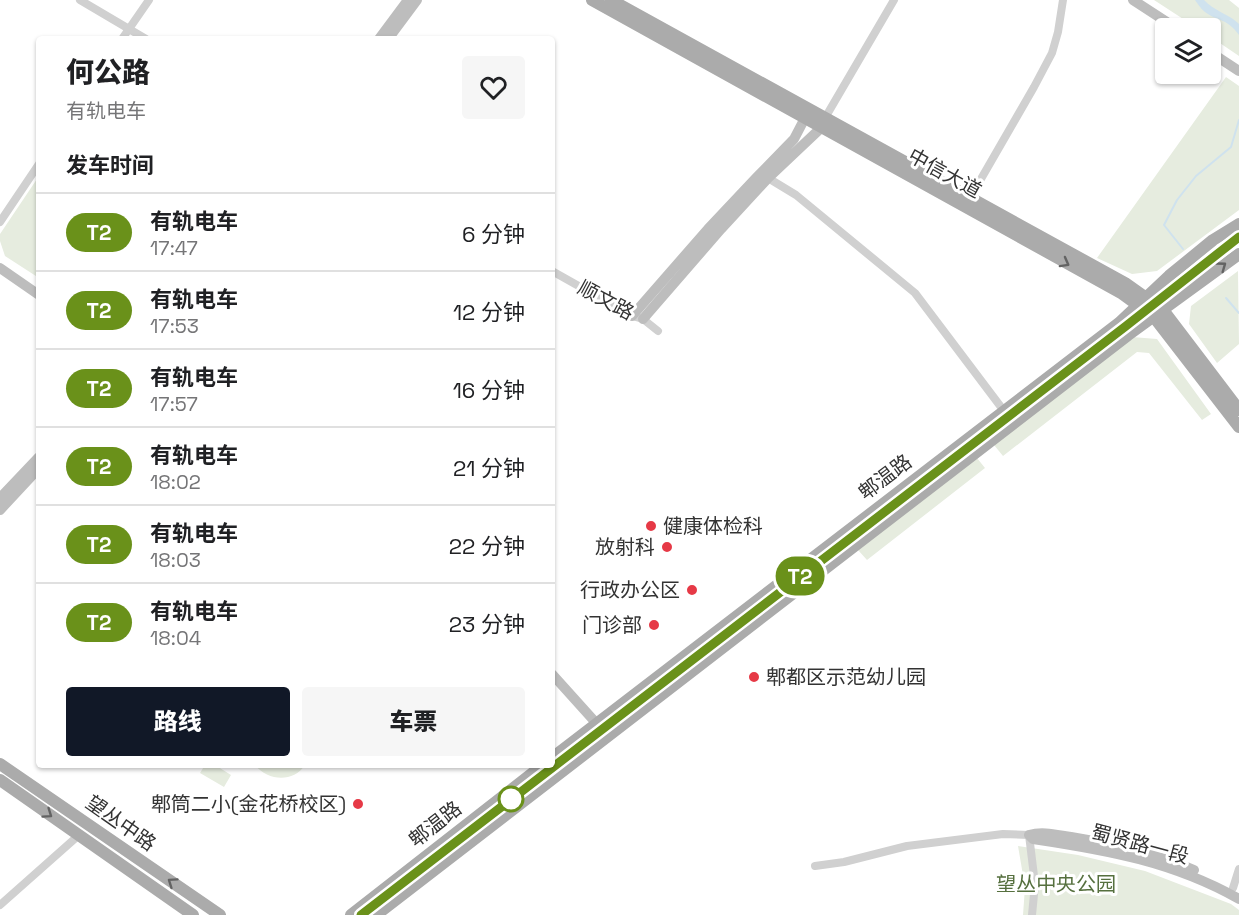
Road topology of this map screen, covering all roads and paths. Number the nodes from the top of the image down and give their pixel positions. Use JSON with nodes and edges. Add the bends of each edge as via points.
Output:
{"nodes":[{"id":1,"x":80,"y":0,"type":"edge"},
{"id":2,"x":149,"y":0,"type":"edge"},
{"id":3,"x":408,"y":0,"type":"edge"},
{"id":4,"x":417,"y":0,"type":"edge"},
{"id":5,"x":592,"y":0,"type":"edge"},
{"id":6,"x":611,"y":0,"type":"edge"},
{"id":7,"x":894,"y":0,"type":"edge"},
{"id":8,"x":1063,"y":0,"type":"edge"},
{"id":9,"x":1133,"y":0,"type":"edge"},
{"id":10,"x":1161,"y":18,"type":"edge"},
{"id":11,"x":129,"y":29,"type":"junction"},
{"id":12,"x":124,"y":36,"type":"edge"},
{"id":13,"x":141,"y":36,"type":"edge"},
{"id":14,"x":381,"y":36,"type":"edge"},
{"id":15,"x":390,"y":36,"type":"edge"},
{"id":16,"x":1221,"y":59,"type":"edge"},
{"id":17,"x":1239,"y":71,"type":"edge"},
{"id":18,"x":806,"y":118,"type":"junction"},
{"id":19,"x":823,"y":123,"type":"junction"},
{"id":20,"x":36,"y":168,"type":"edge"},
{"id":21,"x":768,"y":178,"type":"junction"},
{"id":22,"x":970,"y":198,"type":"junction"},
{"id":23,"x":0,"y":222,"type":"edge"},
{"id":24,"x":1239,"y":224,"type":"edge"},
{"id":25,"x":1239,"y":254,"type":"edge"},
{"id":26,"x":0,"y":261,"type":"edge"},
{"id":27,"x":0,"y":268,"type":"edge"},
{"id":28,"x":555,"y":273,"type":"edge"},
{"id":29,"x":36,"y":284,"type":"edge"},
{"id":30,"x":36,"y":293,"type":"edge"},
{"id":31,"x":1142,"y":302,"type":"junction"},
{"id":32,"x":1159,"y":314,"type":"junction"},
{"id":33,"x":637,"y":318,"type":"junction"},
{"id":34,"x":658,"y":331,"type":"dead end"},
{"id":35,"x":1004,"y":411,"type":"junction"},
{"id":36,"x":1239,"y":411,"type":"edge"},
{"id":37,"x":1239,"y":427,"type":"edge"},
{"id":38,"x":36,"y":460,"type":"edge"},
{"id":39,"x":36,"y":471,"type":"edge"},
{"id":40,"x":0,"y":498,"type":"edge"},
{"id":41,"x":0,"y":510,"type":"edge"},
{"id":42,"x":555,"y":678,"type":"edge"},
{"id":43,"x":555,"y":686,"type":"edge"},
{"id":44,"x":595,"y":726,"type":"junction"},
{"id":45,"x":555,"y":756,"type":"edge"},
{"id":46,"x":0,"y":764,"type":"edge"},
{"id":47,"x":539,"y":768,"type":"edge"},
{"id":48,"x":0,"y":780,"type":"edge"},
{"id":49,"x":79,"y":835,"type":"junction"},
{"id":50,"x":1029,"y":835,"type":"junction"},
{"id":51,"x":815,"y":866,"type":"dead end"},
{"id":52,"x":1239,"y":869,"type":"edge"},
{"id":53,"x":1236,"y":890,"type":"edge"},
{"id":54,"x":1239,"y":899,"type":"edge"},
{"id":55,"x":0,"y":905,"type":"edge"},
{"id":56,"x":193,"y":915,"type":"edge"},
{"id":57,"x":220,"y":915,"type":"edge"},
{"id":58,"x":351,"y":915,"type":"edge"},
{"id":59,"x":376,"y":915,"type":"edge"},
{"id":60,"x":1032,"y":915,"type":"edge"}],
"edges":[{"from":1,"to":11,"type":"street"},
{"from":2,"to":11,"type":"street"},
{"from":3,"to":14,"type":"street"},
{"from":4,"to":15,"type":"street"},
{"from":5,"to":18,"type":"main road","name":"中信大道"},
{"from":6,"to":19,"type":"main road","name":"中信大道"},
{"from":7,"to":19,"type":"street"},
{"from":8,"to":22,"type":"street","via":[[1052,52]]},
{"from":9,"to":10,"type":"street"},
{"from":11,"to":12,"type":"street"},
{"from":11,"to":13,"type":"street"},
{"from":16,"to":17,"type":"street"},
{"from":18,"to":19,"type":"main road","name":"中信大道"},
{"from":18,"to":33,"type":"street","via":[[794,139],[756,177]]},
{"from":19,"to":21,"type":"street"},
{"from":19,"to":22,"type":"main road","name":"中信大道"},
{"from":19,"to":31,"type":"main road","name":"中信大道","one_way":true},
{"from":20,"to":23,"type":"street"},
{"from":21,"to":33,"type":"street"},
{"from":21,"to":35,"type":"street","via":[[796,195],[915,293]]},
{"from":22,"to":31,"type":"main road","name":"中信大道","via":[[1125,284]]},
{"from":24,"to":31,"type":"main road","name":"郫温路","via":[[1169,276]]},
{"from":32,"to":25,"type":"main road","name":"郫温路","one_way":true},
{"from":26,"to":29,"type":"street"},
{"from":27,"to":30,"type":"street"},
{"from":28,"to":33,"type":"street","name":"顺文路"},
{"from":31,"to":32,"type":"main road","name":"中信大道"},
{"from":31,"to":35,"type":"main road","name":"郫温路"},
{"from":32,"to":36,"type":"main road","name":"中信大道"},
{"from":32,"to":37,"type":"main road","name":"中信大道"},
{"from":32,"to":59,"type":"main road","name":"郫温路"},
{"from":33,"to":34,"type":"street","name":"顺文路"},
{"from":35,"to":44,"type":"main road","name":"郫温路"},
{"from":38,"to":40,"type":"street"},
{"from":39,"to":41,"type":"street"},
{"from":42,"to":44,"type":"street"},
{"from":43,"to":44,"type":"street"},
{"from":44,"to":45,"type":"main road","name":"郫温路"},
{"from":57,"to":46,"type":"main road","name":"望丛中路","one_way":true},
{"from":47,"to":58,"type":"main road","name":"郫温路"},
{"from":48,"to":49,"type":"main road","name":"望丛中路","one_way":true},
{"from":49,"to":55,"type":"street"},
{"from":49,"to":56,"type":"main road","name":"望丛中路"},
{"from":50,"to":51,"type":"street","name":"蜀贤路一段","via":[[1003,834],[907,846]]},
{"from":50,"to":53,"type":"street","name":"蜀贤路一段","via":[[1038,832],[1141,851],[1173,860]]},
{"from":50,"to":54,"type":"street","name":"蜀贤路一段","via":[[1184,872]]},
{"from":50,"to":60,"type":"street","via":[[1035,884]]},
{"from":52,"to":53,"type":"street"}]}
